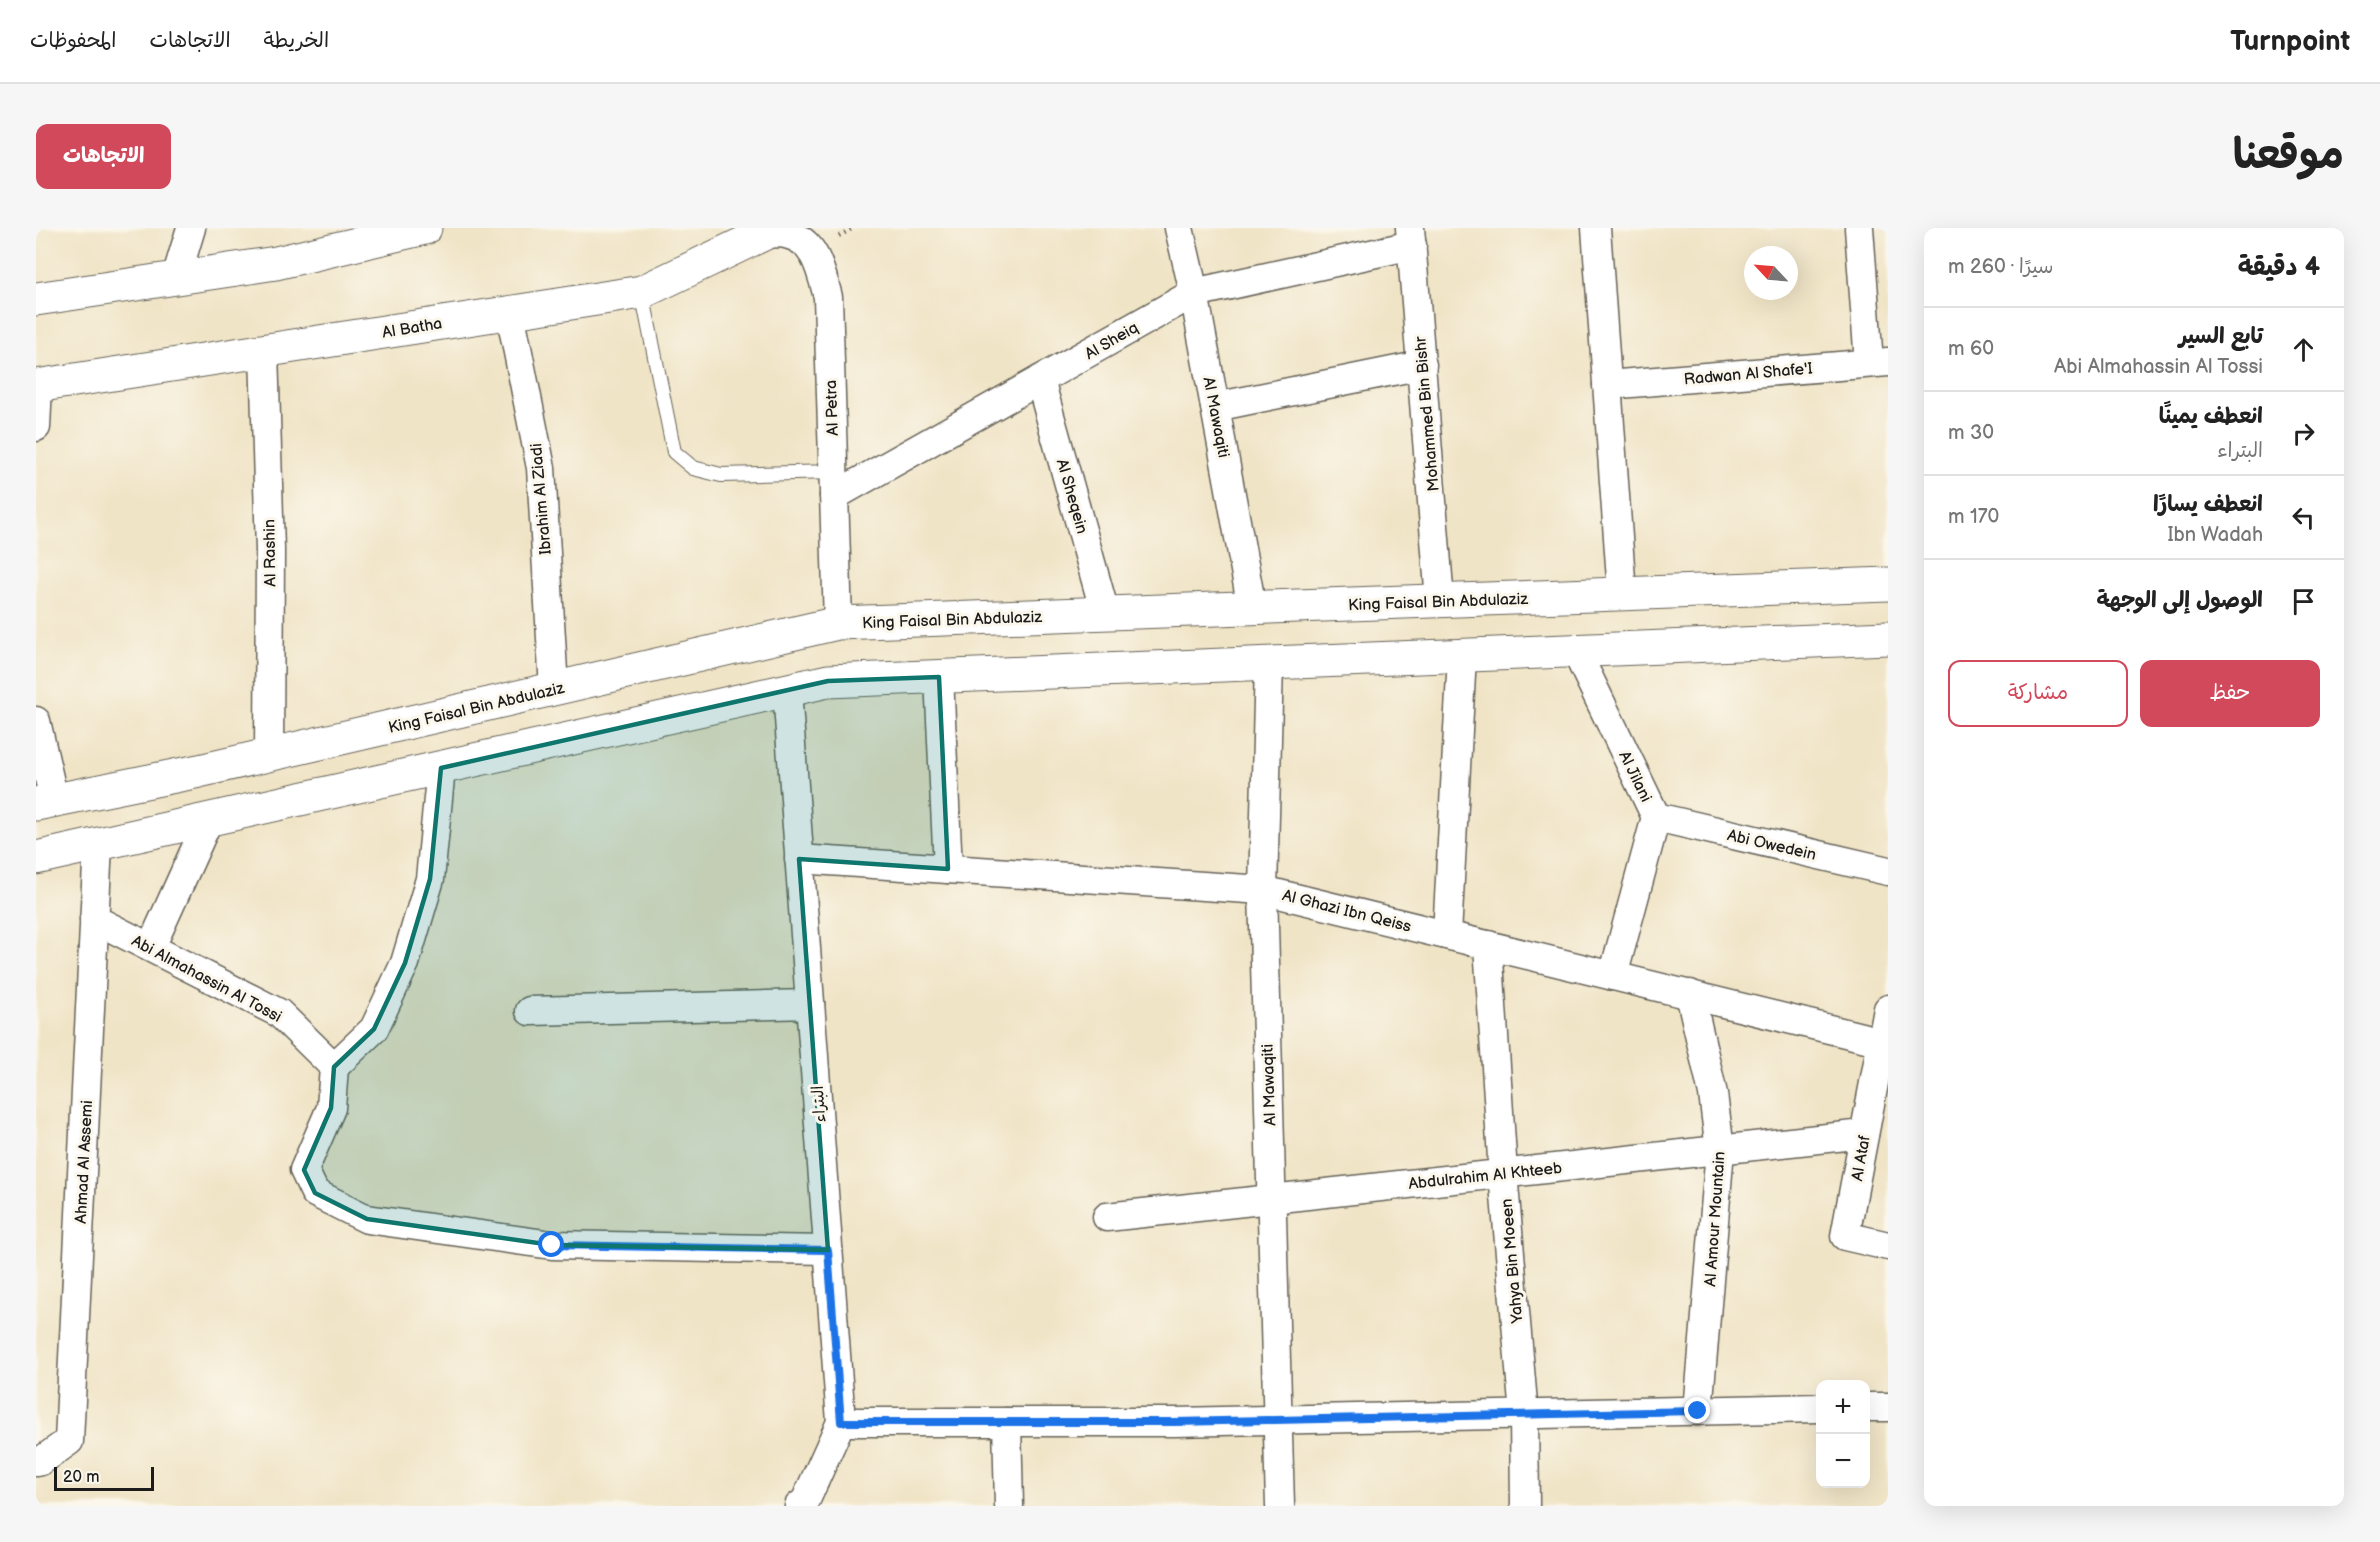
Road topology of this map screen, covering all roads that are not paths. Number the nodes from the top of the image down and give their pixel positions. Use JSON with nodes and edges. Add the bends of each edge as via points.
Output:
{"nodes":[{"id":1,"x":191,"y":228,"type":"edge"},
{"id":2,"x":425,"y":228,"type":"edge"},
{"id":3,"x":1179,"y":228,"type":"edge"},
{"id":4,"x":1596,"y":228,"type":"edge"},
{"id":5,"x":1859,"y":228,"type":"edge"},
{"id":6,"x":769,"y":231,"type":"edge"},
{"id":7,"x":1411,"y":236,"type":"edge"},
{"id":8,"x":176,"y":278,"type":"junction"},
{"id":9,"x":642,"y":292,"type":"junction"},
{"id":10,"x":1194,"y":293,"type":"junction"},
{"id":11,"x":36,"y":299,"type":"edge"},
{"id":12,"x":510,"y":312,"type":"junction"},
{"id":13,"x":264,"y":351,"type":"junction"},
{"id":14,"x":1878,"y":363,"type":"edge"},
{"id":15,"x":1422,"y":365,"type":"junction"},
{"id":16,"x":1040,"y":380,"type":"junction"},
{"id":17,"x":1607,"y":385,"type":"junction"},
{"id":18,"x":37,"y":386,"type":"edge"},
{"id":19,"x":1215,"y":407,"type":"junction"},
{"id":20,"x":36,"y":427,"type":"edge"},
{"id":21,"x":833,"y":484,"type":"junction"},
{"id":22,"x":1888,"y":584,"type":"edge"},
{"id":23,"x":1622,"y":594,"type":"junction"},
{"id":24,"x":1440,"y":601,"type":"junction"},
{"id":25,"x":1252,"y":608,"type":"junction"},
{"id":26,"x":1105,"y":613,"type":"junction"},
{"id":27,"x":838,"y":623,"type":"junction"},
{"id":28,"x":1888,"y":638,"type":"edge"},
{"id":29,"x":1576,"y":651,"type":"junction"},
{"id":30,"x":1462,"y":656,"type":"junction"},
{"id":31,"x":1269,"y":664,"type":"junction"},
{"id":32,"x":939,"y":677,"type":"junction"},
{"id":33,"x":554,"y":689,"type":"junction"},
{"id":34,"x":787,"y":691,"type":"junction"},
{"id":35,"x":36,"y":721,"type":"edge"},
{"id":36,"x":268,"y":755,"type":"junction"},
{"id":37,"x":441,"y":768,"type":"junction"},
{"id":38,"x":45,"y":802,"type":"edge"},
{"id":39,"x":1656,"y":817,"type":"junction"},
{"id":40,"x":209,"y":819,"type":"junction"},
{"id":41,"x":98,"y":844,"type":"junction"},
{"id":42,"x":36,"y":858,"type":"edge"},
{"id":43,"x":799,"y":859,"type":"junction"},
{"id":44,"x":948,"y":869,"type":"junction"},
{"id":45,"x":1888,"y":871,"type":"edge"},
{"id":46,"x":1263,"y":890,"type":"junction"},
{"id":47,"x":94,"y":919,"type":"junction"},
{"id":48,"x":1447,"y":935,"type":"junction"},
{"id":49,"x":1488,"y":945,"type":"junction"},
{"id":50,"x":151,"y":947,"type":"junction"},
{"id":51,"x":1613,"y":976,"type":"junction"},
{"id":52,"x":1690,"y":994,"type":"junction"},
{"id":53,"x":810,"y":1004,"type":"junction"},
{"id":54,"x":1888,"y":1008,"type":"edge"},
{"id":55,"x":530,"y":1011,"type":"dead end"},
{"id":56,"x":1882,"y":1042,"type":"junction"},
{"id":57,"x":334,"y":1067,"type":"junction"},
{"id":58,"x":1864,"y":1134,"type":"junction"},
{"id":59,"x":1720,"y":1149,"type":"junction"},
{"id":60,"x":1503,"y":1173,"type":"junction"},
{"id":61,"x":1271,"y":1199,"type":"junction"},
{"id":62,"x":1107,"y":1217,"type":"dead end"},
{"id":63,"x":1888,"y":1246,"type":"edge"},
{"id":64,"x":828,"y":1250,"type":"junction"},
{"id":65,"x":1870,"y":1407,"type":"edge"},
{"id":66,"x":1888,"y":1407,"type":"edge"},
{"id":67,"x":1816,"y":1408,"type":"edge"},
{"id":68,"x":1698,"y":1411,"type":"junction"},
{"id":69,"x":1524,"y":1415,"type":"junction"},
{"id":70,"x":1276,"y":1420,"type":"junction"},
{"id":71,"x":841,"y":1422,"type":"junction"},
{"id":72,"x":1007,"y":1422,"type":"junction"},
{"id":73,"x":36,"y":1462,"type":"edge"},
{"id":74,"x":799,"y":1506,"type":"edge"},
{"id":75,"x":1009,"y":1506,"type":"edge"},
{"id":76,"x":1280,"y":1506,"type":"edge"},
{"id":77,"x":1525,"y":1506,"type":"edge"}],
"edges":[{"from":1,"to":8,"type":"street"},
{"from":2,"to":8,"type":"street","via":[[276,263]]},
{"from":3,"to":10,"type":"street","name":"Al Mawaqiti"},
{"from":4,"to":17,"type":"street"},
{"from":5,"to":14,"type":"street"},
{"from":6,"to":9,"type":"street","name":"Al Batha"},
{"from":6,"to":21,"type":"street","name":"Al Petra","via":[[804,242],[818,259],[828,297]]},
{"from":7,"to":10,"type":"street","name":"Al Sheiq"},
{"from":7,"to":15,"type":"street","name":"Mohammed Bin Bishr"},
{"from":8,"to":11,"type":"street"},
{"from":9,"to":12,"type":"street","name":"Al Batha"},
{"from":9,"to":21,"type":"lane","via":[[674,452],[693,468],[721,475]]},
{"from":10,"to":16,"type":"street","name":"Al Sheiq"},
{"from":10,"to":19,"type":"street","name":"Al Mawaqiti"},
{"from":12,"to":13,"type":"street","name":"Al Batha"},
{"from":12,"to":33,"type":"street","name":"Ibrahim Al Ziadi","via":[[541,468]]},
{"from":13,"to":18,"type":"street","name":"Al Batha"},
{"from":13,"to":36,"type":"street","name":"Al Rashin","via":[[270,550]]},
{"from":14,"to":17,"type":"street","name":"Radwan Al Shafe'I"},
{"from":15,"to":19,"type":"street"},
{"from":15,"to":24,"type":"street","name":"Mohammed Bin Bishr"},
{"from":16,"to":21,"type":"street","name":"Al Sheiq"},
{"from":16,"to":26,"type":"street","name":"Al Sheqein"},
{"from":17,"to":23,"type":"street"},
{"from":18,"to":20,"type":"street"},
{"from":19,"to":25,"type":"street","name":"Al Mawaqiti"},
{"from":21,"to":27,"type":"street","name":"Al Petra"},
{"from":22,"to":23,"type":"street","name":"King Faisal Bin Abdulaziz"},
{"from":23,"to":24,"type":"street","name":"King Faisal Bin Abdulaziz"},
{"from":24,"to":25,"type":"street","name":"King Faisal Bin Abdulaziz"},
{"from":25,"to":26,"type":"street","name":"King Faisal Bin Abdulaziz"},
{"from":26,"to":27,"type":"street","name":"King Faisal Bin Abdulaziz"},
{"from":27,"to":33,"type":"street","name":"King Faisal Bin Abdulaziz"},
{"from":28,"to":29,"type":"street"},
{"from":29,"to":30,"type":"street"},
{"from":29,"to":39,"type":"street","name":"Al Jilani"},
{"from":30,"to":31,"type":"street"},
{"from":30,"to":48,"type":"street"},
{"from":31,"to":32,"type":"street"},
{"from":31,"to":46,"type":"street","name":"Al Mawaqiti"},
{"from":32,"to":34,"type":"street","via":[[828,681]]},
{"from":32,"to":44,"type":"street"},
{"from":33,"to":36,"type":"street","name":"King Faisal Bin Abdulaziz"},
{"from":34,"to":37,"type":"street"},
{"from":34,"to":43,"type":"street","name":"البتراء"},
{"from":35,"to":38,"type":"street"},
{"from":36,"to":38,"type":"street","name":"King Faisal Bin Abdulaziz"},
{"from":37,"to":40,"type":"street"},
{"from":37,"to":57,"type":"street","via":[[430,879],[405,963],[374,1029]]},
{"from":39,"to":45,"type":"street","name":"Abi Owedein"},
{"from":39,"to":51,"type":"street","name":"Al Jilani"},
{"from":40,"to":41,"type":"street"},
{"from":40,"to":50,"type":"street"},
{"from":41,"to":42,"type":"street"},
{"from":41,"to":47,"type":"street","name":"Ahmad Al Assemi"},
{"from":43,"to":44,"type":"street","name":"Al Ghazi Ibn Qeiss"},
{"from":43,"to":53,"type":"street","name":"البتراء"},
{"from":44,"to":46,"type":"street","name":"Al Ghazi Ibn Qeiss"},
{"from":46,"to":48,"type":"street","name":"Al Ghazi Ibn Qeiss"},
{"from":46,"to":61,"type":"street","name":"Al Mawaqiti"},
{"from":47,"to":50,"type":"street","name":"Abi Almahassin Al Tossi"},
{"from":47,"to":73,"type":"street","name":"Ahmad Al Assemi","via":[[69,1441]]},
{"from":48,"to":49,"type":"street","name":"Al Ghazi Ibn Qeiss"},
{"from":49,"to":51,"type":"street","name":"Al Ghazi Ibn Qeiss"},
{"from":49,"to":60,"type":"street","name":"Yahya Bin Moeen"},
{"from":50,"to":57,"type":"street","name":"Abi Almahassin Al Tossi","via":[[279,1013]]},
{"from":51,"to":52,"type":"street","name":"Al Ghazi Ibn Qeiss"},
{"from":52,"to":56,"type":"street","name":"Al Ghazi Ibn Qeiss"},
{"from":52,"to":59,"type":"street","name":"Al Amour Mountain","via":[[1713,1094]]},
{"from":53,"to":55,"type":"street"},
{"from":53,"to":64,"type":"street","name":"البتراء"},
{"from":54,"to":56,"type":"street","name":"Al Ataf"},
{"from":56,"to":58,"type":"street","name":"Al Ataf"},
{"from":57,"to":64,"type":"street","via":[[331,1108],[304,1170],[315,1193],[367,1219],[552,1245]]},
{"from":58,"to":59,"type":"street","name":"Abdulrahim Al Khteeb"},
{"from":58,"to":63,"type":"street","name":"Al Ataf","via":[[1845,1236]]},
{"from":59,"to":60,"type":"street","name":"Abdulrahim Al Khteeb"},
{"from":59,"to":68,"type":"street","name":"Al Amour Mountain"},
{"from":60,"to":61,"type":"street","name":"Abdulrahim Al Khteeb"},
{"from":60,"to":69,"type":"street","name":"Yahya Bin Moeen"},
{"from":61,"to":62,"type":"street","name":"Abdulrahim Al Khteeb"},
{"from":61,"to":70,"type":"street","name":"Al Mawaqiti"},
{"from":64,"to":71,"type":"street","name":"البتراء"},
{"from":65,"to":66,"type":"street"},
{"from":67,"to":68,"type":"street"},
{"from":68,"to":69,"type":"street"},
{"from":69,"to":70,"type":"street"},
{"from":69,"to":77,"type":"street","name":"Yahya Bin Moeen"},
{"from":70,"to":72,"type":"street"},
{"from":70,"to":76,"type":"street","name":"Al Mawaqiti"},
{"from":71,"to":72,"type":"street"},
{"from":71,"to":74,"type":"street","name":"البتراء","via":[[805,1502]]},
{"from":72,"to":75,"type":"street"}]}
